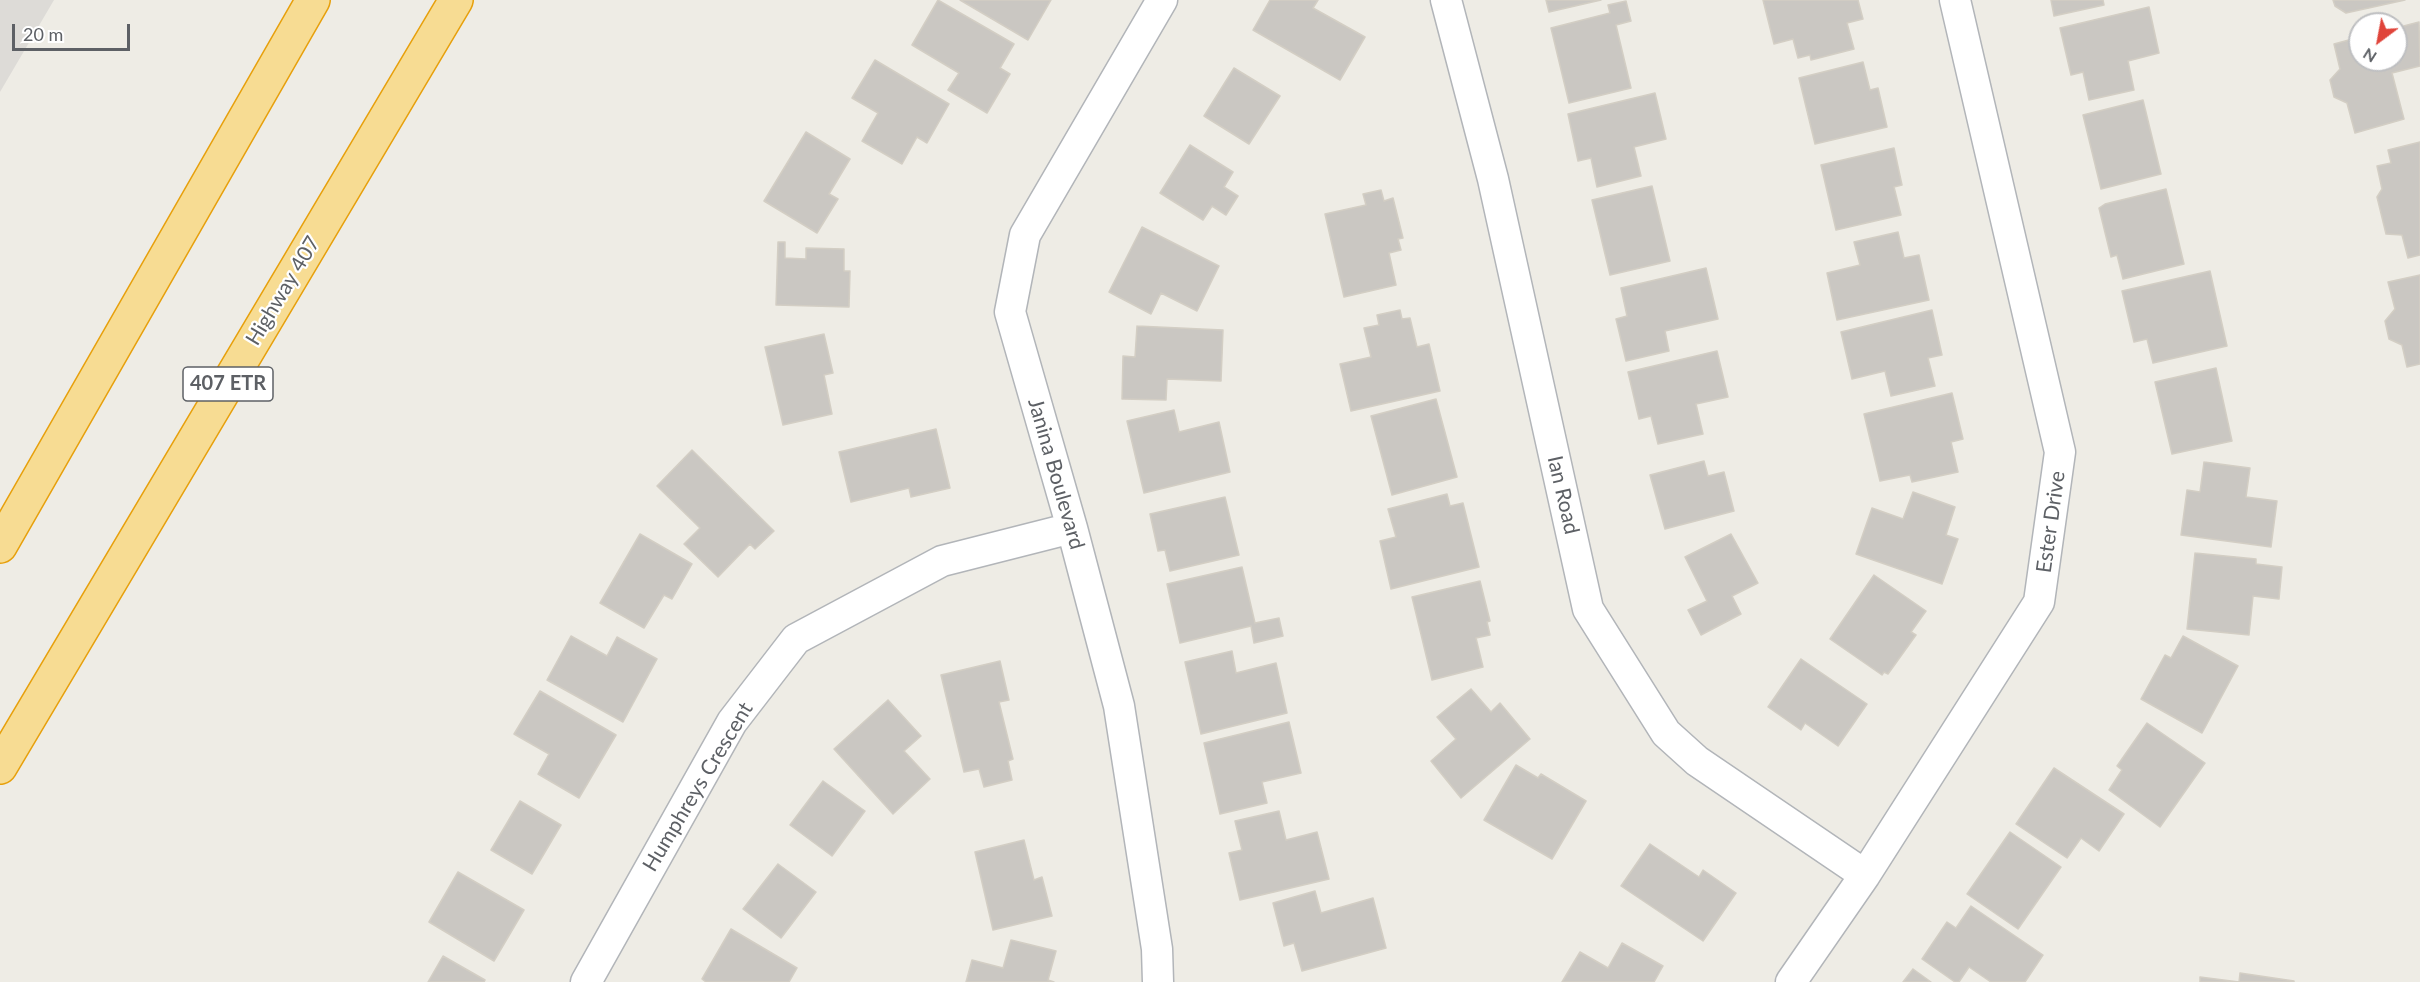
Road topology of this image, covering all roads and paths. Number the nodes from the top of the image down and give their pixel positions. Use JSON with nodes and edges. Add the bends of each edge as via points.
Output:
{"nodes":[{"id":1,"x":313,"y":0,"type":"edge"},
{"id":2,"x":456,"y":0,"type":"edge"},
{"id":3,"x":1162,"y":0,"type":"edge"},
{"id":4,"x":1446,"y":0,"type":"edge"},
{"id":5,"x":1955,"y":0,"type":"edge"},
{"id":6,"x":1072,"y":528,"type":"junction"},
{"id":7,"x":0,"y":546,"type":"edge"},
{"id":8,"x":0,"y":767,"type":"edge"},
{"id":9,"x":1865,"y":875,"type":"junction"},
{"id":10,"x":586,"y":982,"type":"edge"},
{"id":11,"x":1158,"y":982,"type":"edge"},
{"id":12,"x":1791,"y":982,"type":"edge"}],
"edges":[{"from":1,"to":7,"type":"highway"},
{"from":2,"to":8,"type":"highway","name":"Highway 407","number":"407 ETR"},
{"from":3,"to":6,"type":"street","name":"Janina Boulevard","via":[[1025,235],[1010,312]]},
{"from":4,"to":9,"type":"street","name":"Ian Road","via":[[1492,179],[1588,609],[1666,733],[1697,761]]},
{"from":5,"to":9,"type":"street","name":"Ester Drive","via":[[2061,452],[2039,602]]},
{"from":6,"to":10,"type":"street","name":"Humphreys Crescent","via":[[942,561],[796,639],[732,722]]},
{"from":6,"to":11,"type":"street","name":"Janina Boulevard","via":[[1119,706],[1157,949]]},
{"from":9,"to":12,"type":"street","name":"Ester Drive"}]}
